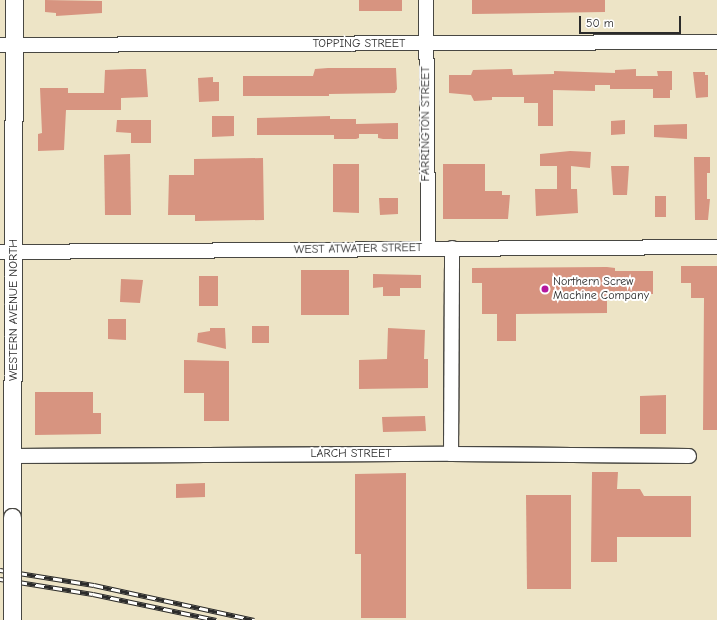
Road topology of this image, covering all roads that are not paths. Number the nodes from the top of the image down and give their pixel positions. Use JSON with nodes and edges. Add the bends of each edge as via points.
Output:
{"nodes":[{"id":1,"x":14,"y":0,"type":"edge"},
{"id":2,"x":426,"y":0,"type":"edge"},
{"id":3,"x":717,"y":42,"type":"edge"},
{"id":4,"x":426,"y":43,"type":"junction"},
{"id":5,"x":7,"y":44,"type":"edge"},
{"id":6,"x":717,"y":247,"type":"edge"},
{"id":7,"x":428,"y":248,"type":"junction"},
{"id":8,"x":452,"y":248,"type":"junction"},
{"id":9,"x":7,"y":252,"type":"edge"},
{"id":10,"x":451,"y":454,"type":"junction"},
{"id":11,"x":12,"y":456,"type":"junction"},
{"id":12,"x":689,"y":456,"type":"dead end"},
{"id":13,"x":12,"y":620,"type":"edge"}],
"edges":[{"from":1,"to":5,"type":"street","name":"WESTERN AVENUE NORTH"},
{"from":2,"to":4,"type":"street","name":"FARRINGTON STREET"},
{"from":3,"to":4,"type":"street","name":"TOPPING STREET"},
{"from":4,"to":5,"type":"street","name":"TOPPING STREET"},
{"from":4,"to":7,"type":"street","name":"FARRINGTON STREET"},
{"from":5,"to":9,"type":"street","name":"WESTERN AVENUE NORTH"},
{"from":6,"to":8,"type":"street","name":"WEST ATWATER STREET"},
{"from":7,"to":8,"type":"street","name":"WEST ATWATER STREET"},
{"from":7,"to":9,"type":"street","name":"WEST ATWATER STREET"},
{"from":8,"to":10,"type":"street"},
{"from":9,"to":11,"type":"street","name":"WESTERN AVENUE NORTH"},
{"from":10,"to":11,"type":"street","name":"LARCH STREET"},
{"from":10,"to":12,"type":"street","name":"LARCH STREET"},
{"from":11,"to":13,"type":"street","name":"WESTERN AVENUE NORTH","bridge":true}]}
